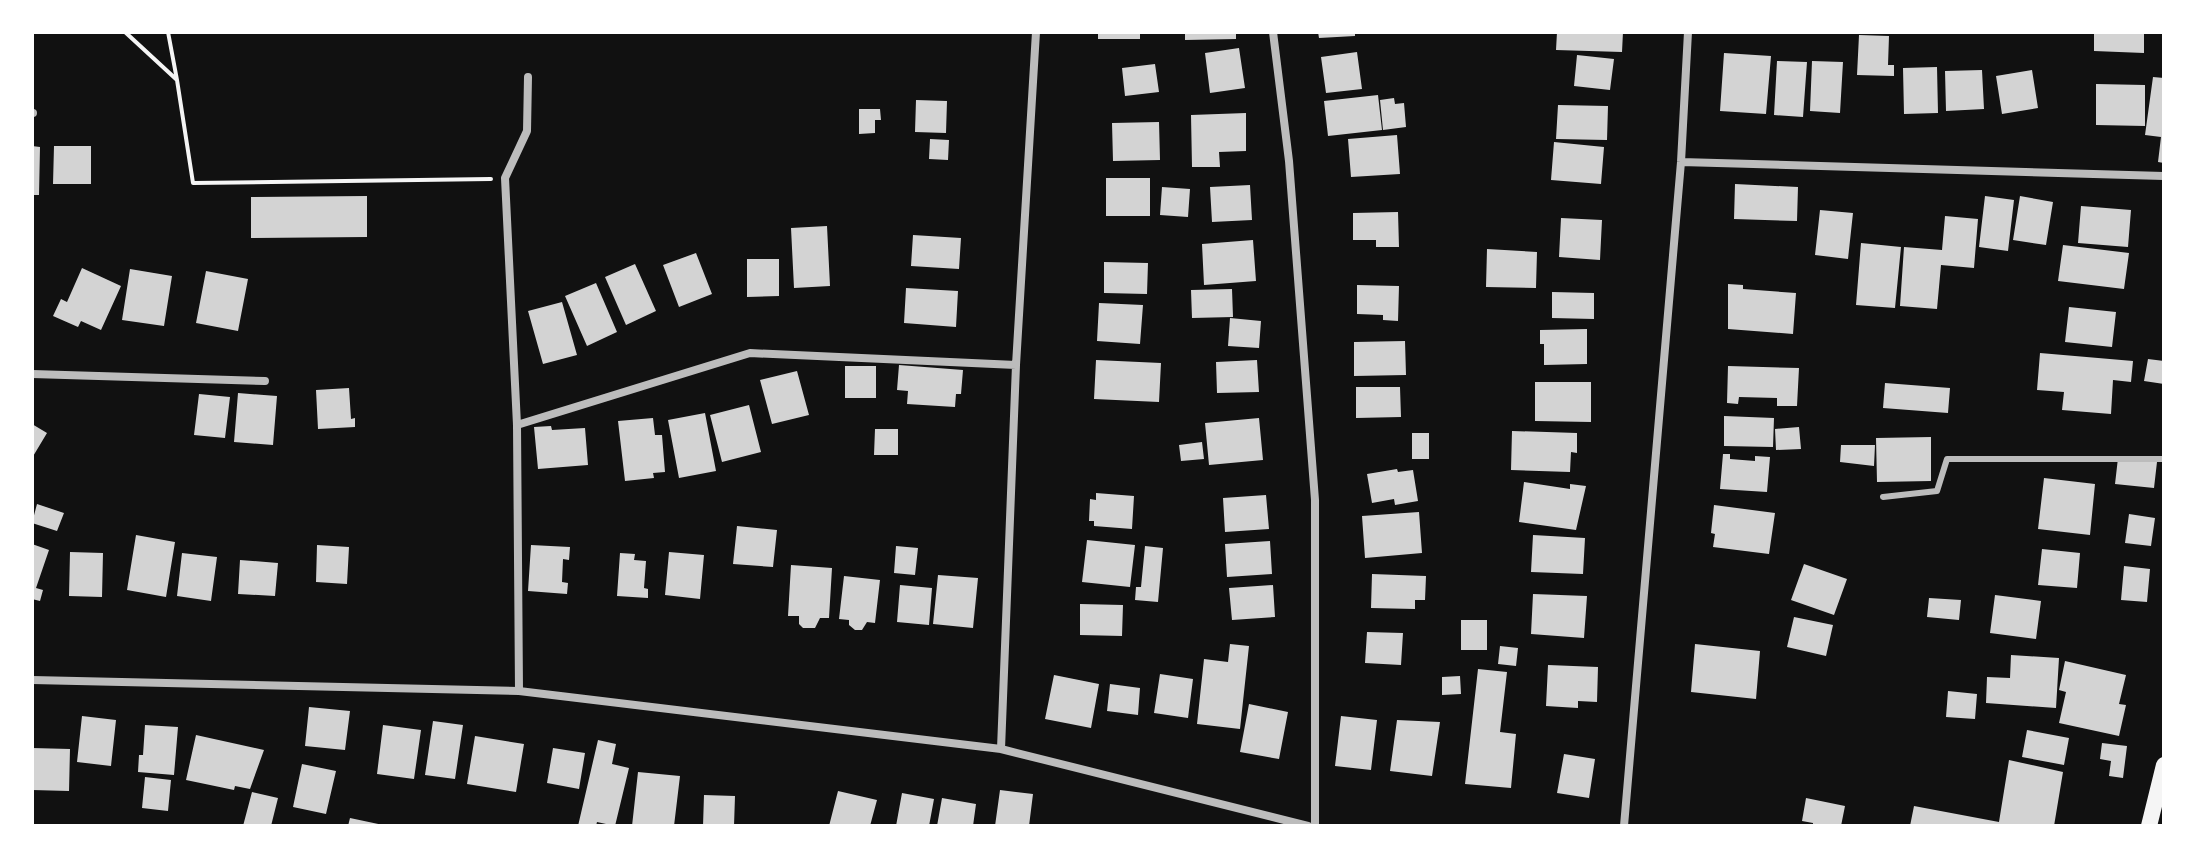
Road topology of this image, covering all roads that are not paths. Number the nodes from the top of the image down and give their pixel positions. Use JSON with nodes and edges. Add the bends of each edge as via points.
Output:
{"nodes":[{"id":1,"x":1036,"y":32,"type":"edge"},
{"id":2,"x":1273,"y":32,"type":"edge"},
{"id":3,"x":1688,"y":32,"type":"edge"},
{"id":4,"x":528,"y":77,"type":"dead end"},
{"id":5,"x":1681,"y":162,"type":"junction"},
{"id":6,"x":2164,"y":176,"type":"edge"},
{"id":7,"x":1016,"y":365,"type":"junction"},
{"id":8,"x":32,"y":374,"type":"edge"},
{"id":9,"x":265,"y":381,"type":"dead end"},
{"id":10,"x":517,"y":425,"type":"junction"},
{"id":11,"x":2164,"y":459,"type":"edge"},
{"id":12,"x":1883,"y":497,"type":"dead end"},
{"id":13,"x":32,"y":680,"type":"edge"},
{"id":14,"x":519,"y":691,"type":"junction"},
{"id":15,"x":1001,"y":749,"type":"junction"},
{"id":16,"x":2164,"y":765,"type":"edge"},
{"id":17,"x":1308,"y":826,"type":"edge"},
{"id":18,"x":1315,"y":826,"type":"edge"},
{"id":19,"x":1624,"y":826,"type":"edge"},
{"id":20,"x":2149,"y":826,"type":"edge"}],
"edges":[{"from":1,"to":7,"type":"street"},
{"from":2,"to":18,"type":"street","via":[[1289,161],[1315,500]]},
{"from":3,"to":5,"type":"street"},
{"from":4,"to":10,"type":"street","via":[[527,131],[505,178]]},
{"from":5,"to":6,"type":"street"},
{"from":5,"to":19,"type":"street"},
{"from":7,"to":10,"type":"street","via":[[750,353]]},
{"from":7,"to":15,"type":"street"},
{"from":8,"to":9,"type":"street"},
{"from":10,"to":14,"type":"street"},
{"from":11,"to":12,"type":"lane","via":[[1947,459],[1937,491]]},
{"from":13,"to":14,"type":"street"},
{"from":14,"to":15,"type":"street"},
{"from":15,"to":17,"type":"street"},
{"from":16,"to":20,"type":"main road"}]}
